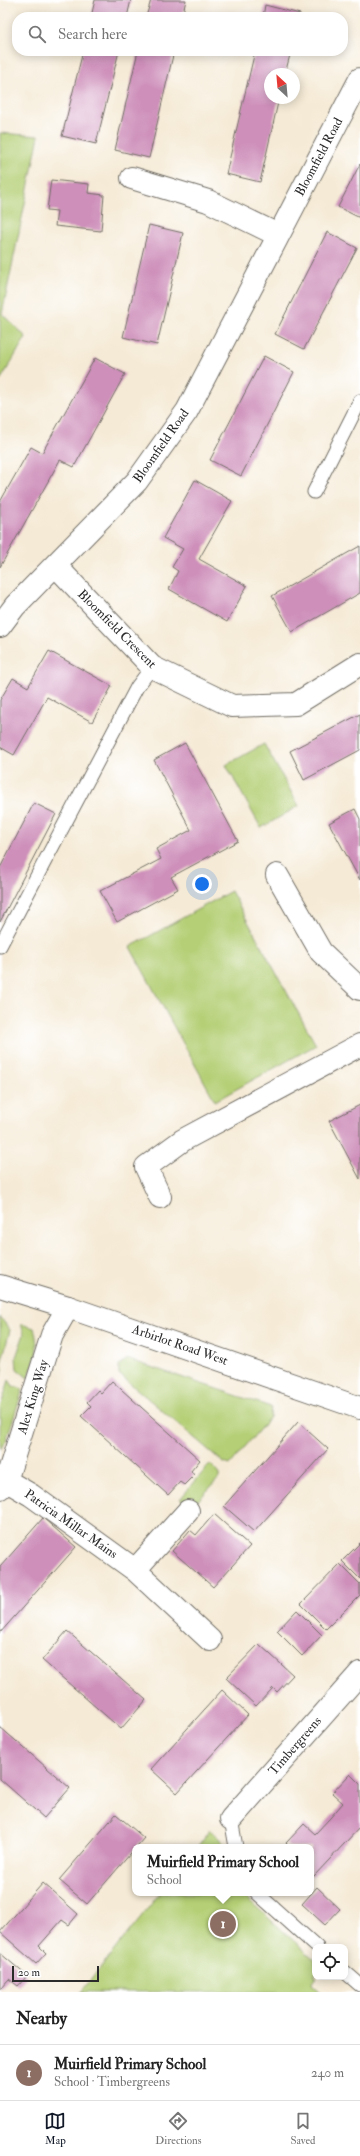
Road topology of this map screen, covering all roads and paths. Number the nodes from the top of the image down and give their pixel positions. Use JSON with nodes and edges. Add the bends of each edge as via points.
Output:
{"nodes":[{"id":1,"x":360,"y":79,"type":"edge"},
{"id":2,"x":132,"y":178,"type":"dead end"},
{"id":3,"x":278,"y":235,"type":"junction"},
{"id":4,"x":360,"y":400,"type":"edge"},
{"id":5,"x":314,"y":492,"type":"dead end"},
{"id":6,"x":56,"y":566,"type":"junction"},
{"id":7,"x":0,"y":626,"type":"edge"},
{"id":8,"x":360,"y":664,"type":"edge"},
{"id":9,"x":152,"y":667,"type":"junction"},
{"id":10,"x":277,"y":875,"type":"dead end"},
{"id":11,"x":0,"y":946,"type":"edge"},
{"id":12,"x":360,"y":989,"type":"edge"},
{"id":13,"x":360,"y":1045,"type":"edge"},
{"id":14,"x":160,"y":1197,"type":"dead end"},
{"id":15,"x":0,"y":1286,"type":"edge"},
{"id":16,"x":68,"y":1306,"type":"junction"},
{"id":17,"x":360,"y":1408,"type":"edge"},
{"id":18,"x":2,"y":1482,"type":"edge"},
{"id":19,"x":188,"y":1511,"type":"dead end"},
{"id":20,"x":135,"y":1570,"type":"junction"},
{"id":21,"x":210,"y":1640,"type":"dead end"},
{"id":22,"x":360,"y":1673,"type":"edge"},
{"id":23,"x":231,"y":1819,"type":"joint"},
{"id":24,"x":235,"y":1844,"type":"edge"},
{"id":25,"x":260,"y":1896,"type":"edge"},
{"id":26,"x":314,"y":1944,"type":"edge"},
{"id":27,"x":348,"y":1975,"type":"edge"},
{"id":28,"x":360,"y":1985,"type":"edge"}],
"edges":[{"from":1,"to":3,"type":"street","name":"Bloomfield Road"},
{"from":2,"to":3,"type":"street","via":[[208,201]]},
{"from":3,"to":6,"type":"street","name":"Bloomfield Road","via":[[187,411],[137,481]]},
{"from":4,"to":5,"type":"lane"},
{"from":6,"to":7,"type":"street","name":"Bloomfield Road","via":[[15,606]]},
{"from":6,"to":9,"type":"street","name":"Bloomfield Crescent"},
{"from":8,"to":9,"type":"street","name":"Bloomfield Crescent","via":[[296,704],[232,706]]},
{"from":9,"to":11,"type":"lane","via":[[137,687]]},
{"from":10,"to":12,"type":"street","via":[[321,952]]},
{"from":13,"to":14,"type":"street","via":[[183,1140],[146,1167]]},
{"from":15,"to":16,"type":"street","name":"Arbirlot Road West"},
{"from":16,"to":17,"type":"street","name":"Arbirlot Road West"},
{"from":16,"to":18,"type":"street","name":"Alex King Way","via":[[52,1335]]},
{"from":18,"to":20,"type":"street","name":"Patricia Millar Mains","via":[[31,1495]]},
{"from":19,"to":20,"type":"street"},
{"from":20,"to":21,"type":"street","name":"Patricia Millar Mains"},
{"from":22,"to":23,"type":"street","name":"Timbergreens"},
{"from":23,"to":24,"type":"lane"},
{"from":25,"to":26,"type":"lane"},
{"from":27,"to":28,"type":"lane"}]}
